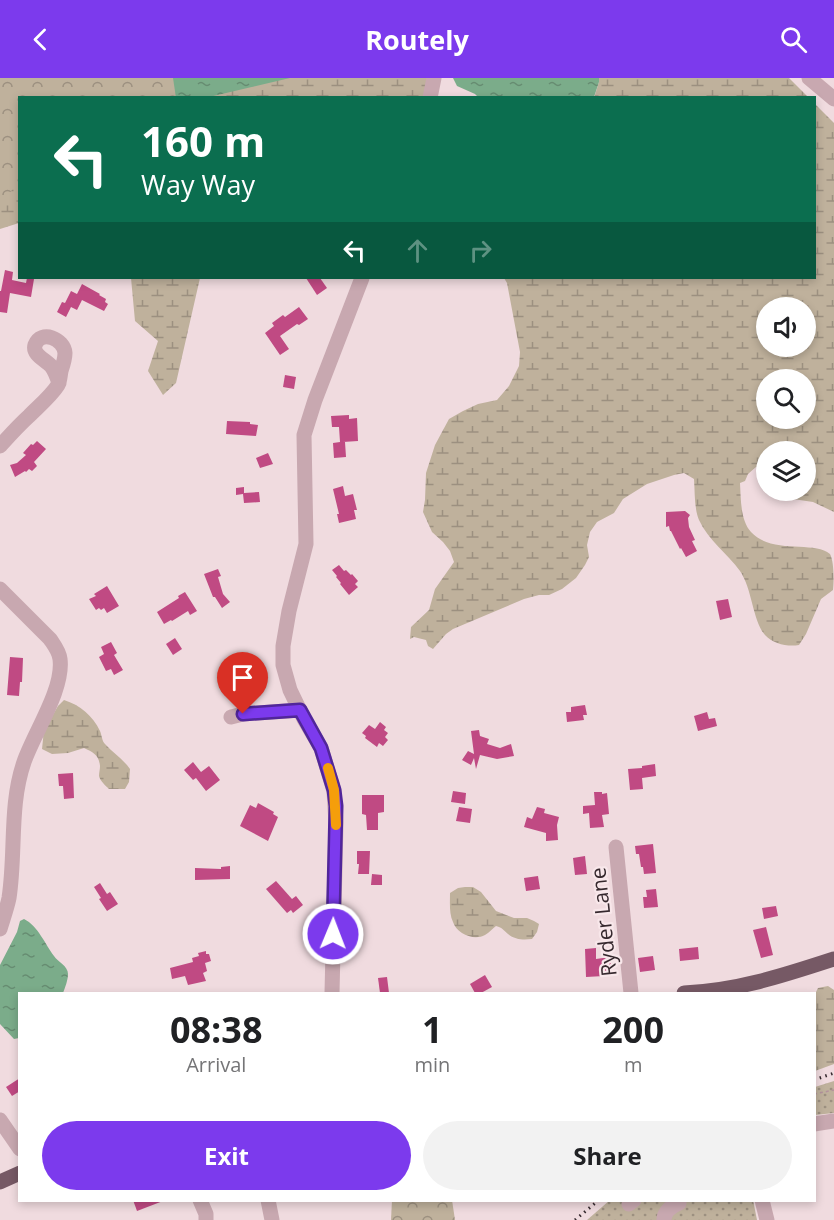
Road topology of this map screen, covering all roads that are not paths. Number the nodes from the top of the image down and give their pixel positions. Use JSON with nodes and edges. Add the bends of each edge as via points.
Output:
{"nodes":[{"id":1,"x":809,"y":78,"type":"edge"},
{"id":2,"x":834,"y":99,"type":"edge"},
{"id":3,"x":362,"y":279,"type":"edge"},
{"id":4,"x":59,"y":383,"type":"dead end"},
{"id":5,"x":0,"y":446,"type":"edge"},
{"id":6,"x":0,"y":589,"type":"edge"},
{"id":7,"x":300,"y":710,"type":"junction"},
{"id":8,"x":231,"y":717,"type":"dead end"},
{"id":9,"x":616,"y":847,"type":"dead end"},
{"id":10,"x":0,"y":929,"type":"edge"},
{"id":11,"x":834,"y":958,"type":"edge"},
{"id":12,"x":735,"y":990,"type":"edge"},
{"id":13,"x":332,"y":992,"type":"edge"},
{"id":14,"x":631,"y":992,"type":"edge"},
{"id":15,"x":715,"y":992,"type":"edge"},
{"id":16,"x":0,"y":1120,"type":"edge"},
{"id":17,"x":834,"y":1121,"type":"edge"},
{"id":18,"x":816,"y":1124,"type":"edge"},
{"id":19,"x":18,"y":1146,"type":"edge"},
{"id":20,"x":18,"y":1174,"type":"edge"},
{"id":21,"x":0,"y":1182,"type":"edge"},
{"id":22,"x":201,"y":1202,"type":"edge"},
{"id":23,"x":268,"y":1202,"type":"edge"},
{"id":24,"x":680,"y":1202,"type":"edge"},
{"id":25,"x":762,"y":1202,"type":"edge"},
{"id":26,"x":206,"y":1220,"type":"edge"},
{"id":27,"x":272,"y":1220,"type":"edge"},
{"id":28,"x":664,"y":1220,"type":"edge"},
{"id":29,"x":767,"y":1220,"type":"edge"}],
"edges":[{"from":1,"to":2,"type":"street"},
{"from":3,"to":7,"type":"street","via":[[304,435],[306,544],[283,646],[285,676]]},
{"from":4,"to":5,"type":"street"},
{"from":6,"to":10,"type":"street","via":[[50,639],[61,668],[17,788],[9,899]]},
{"from":7,"to":8,"type":"street"},
{"from":7,"to":13,"type":"street","via":[[321,748],[334,790]]},
{"from":9,"to":14,"type":"street","name":"Ryder Lane"},
{"from":11,"to":12,"type":"main road"},
{"from":12,"to":15,"type":"main road"},
{"from":16,"to":19,"type":"street"},
{"from":17,"to":18,"type":"street"},
{"from":20,"to":21,"type":"main road"},
{"from":22,"to":26,"type":"street"},
{"from":23,"to":27,"type":"street"},
{"from":24,"to":28,"type":"street","via":[[665,1213]]},
{"from":25,"to":29,"type":"street"}]}
